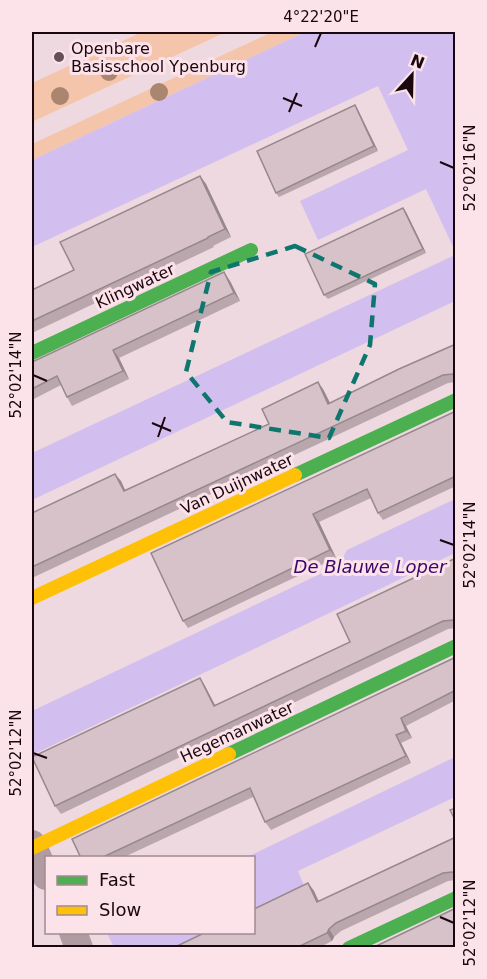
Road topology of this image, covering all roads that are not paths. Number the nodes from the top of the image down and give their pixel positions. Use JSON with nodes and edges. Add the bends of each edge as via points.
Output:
{"nodes":[{"id":1,"x":251,"y":250,"type":"dead end"},
{"id":2,"x":32,"y":353,"type":"edge"},
{"id":3,"x":456,"y":400,"type":"edge"},
{"id":4,"x":32,"y":598,"type":"edge"},
{"id":5,"x":456,"y":646,"type":"edge"},
{"id":6,"x":32,"y":846,"type":"edge"},
{"id":7,"x":45,"y":874,"type":"edge"},
{"id":8,"x":456,"y":898,"type":"edge"},
{"id":9,"x":73,"y":934,"type":"edge"},
{"id":10,"x":80,"y":948,"type":"edge"},
{"id":11,"x":349,"y":948,"type":"edge"}],
"edges":[{"from":1,"to":2,"type":"street","name":"Klingwater"},
{"from":3,"to":4,"type":"street","name":"Van Duijnwater"},
{"from":5,"to":6,"type":"street","name":"Hegemanwater"},
{"from":6,"to":7,"type":"street"},
{"from":8,"to":11,"type":"street"},
{"from":9,"to":10,"type":"street"}]}
